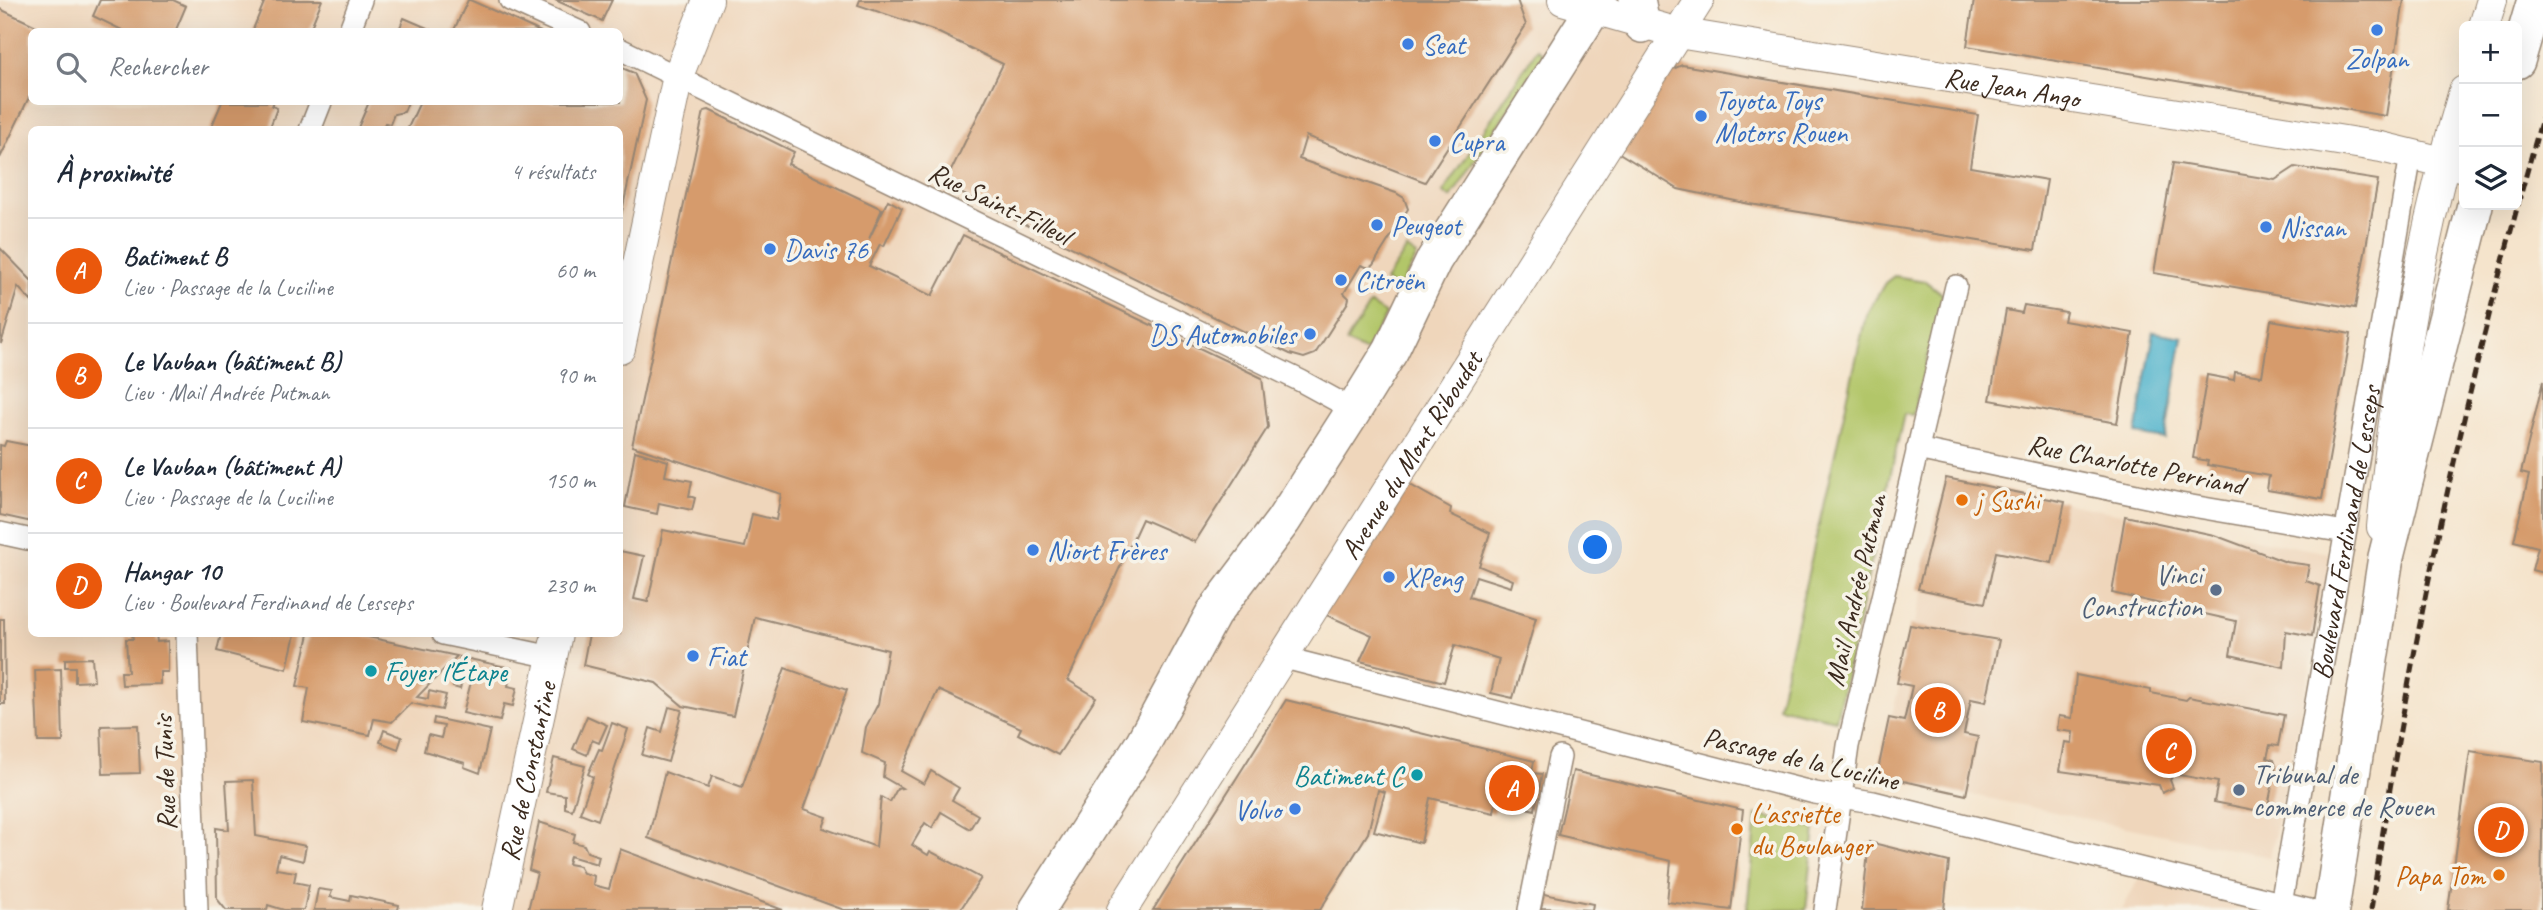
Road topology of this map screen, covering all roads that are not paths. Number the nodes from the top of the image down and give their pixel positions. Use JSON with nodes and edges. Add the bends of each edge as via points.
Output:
{"nodes":[{"id":1,"x":361,"y":0,"type":"edge"},
{"id":2,"x":510,"y":0,"type":"edge"},
{"id":3,"x":708,"y":0,"type":"edge"},
{"id":4,"x":1699,"y":0,"type":"edge"},
{"id":5,"x":2492,"y":0,"type":"edge"},
{"id":6,"x":2535,"y":0,"type":"edge"},
{"id":7,"x":1585,"y":3,"type":"edge"},
{"id":8,"x":1640,"y":12,"type":"edge"},
{"id":9,"x":2486,"y":21,"type":"edge"},
{"id":10,"x":350,"y":28,"type":"edge"},
{"id":11,"x":571,"y":28,"type":"edge"},
{"id":12,"x":1678,"y":33,"type":"junction"},
{"id":13,"x":2522,"y":44,"type":"edge"},
{"id":14,"x":623,"y":51,"type":"edge"},
{"id":15,"x":678,"y":76,"type":"junction"},
{"id":16,"x":320,"y":105,"type":"edge"},
{"id":17,"x":312,"y":126,"type":"edge"},
{"id":18,"x":2459,"y":128,"type":"edge"},
{"id":19,"x":2410,"y":155,"type":"junction"},
{"id":20,"x":2454,"y":165,"type":"edge"},
{"id":21,"x":2474,"y":210,"type":"edge"},
{"id":22,"x":1956,"y":286,"type":"dead end"},
{"id":23,"x":623,"y":334,"type":"edge"},
{"id":24,"x":1354,"y":410,"type":"junction"},
{"id":25,"x":1917,"y":449,"type":"junction"},
{"id":26,"x":2345,"y":532,"type":"junction"},
{"id":27,"x":0,"y":533,"type":"edge"},
{"id":28,"x":28,"y":539,"type":"edge"},
{"id":29,"x":2386,"y":557,"type":"junction"},
{"id":30,"x":187,"y":637,"type":"edge"},
{"id":31,"x":474,"y":637,"type":"edge"},
{"id":32,"x":555,"y":645,"type":"edge"},
{"id":33,"x":1281,"y":657,"type":"junction"},
{"id":34,"x":1560,"y":757,"type":"dead end"},
{"id":35,"x":1840,"y":797,"type":"junction"},
{"id":36,"x":2281,"y":906,"type":"edge"},
{"id":37,"x":197,"y":910,"type":"edge"},
{"id":38,"x":497,"y":910,"type":"edge"},
{"id":39,"x":1037,"y":910,"type":"edge"},
{"id":40,"x":1122,"y":910,"type":"edge"},
{"id":41,"x":1529,"y":910,"type":"edge"},
{"id":42,"x":1825,"y":910,"type":"edge"},
{"id":43,"x":2309,"y":910,"type":"edge"},
{"id":44,"x":2332,"y":910,"type":"edge"}],
"edges":[{"from":1,"to":10,"type":"street"},
{"from":2,"to":11,"type":"street"},
{"from":3,"to":15,"type":"street"},
{"from":4,"to":12,"type":"street","name":"Avenue du Mont Riboudet"},
{"from":5,"to":9,"type":"street"},
{"from":6,"to":13,"type":"main road"},
{"from":7,"to":8,"type":"street","name":"Rue Jean Ango"},
{"from":7,"to":24,"type":"main road","via":[[1434,260],[1391,350]]},
{"from":8,"to":12,"type":"street","name":"Rue Jean Ango"},
{"from":12,"to":19,"type":"street","name":"Rue Jean Ango"},
{"from":12,"to":33,"type":"street","name":"Avenue du Mont Riboudet"},
{"from":14,"to":15,"type":"street","name":"Rue Saint-Filleul"},
{"from":15,"to":23,"type":"street"},
{"from":15,"to":24,"type":"street","name":"Rue Saint-Filleul"},
{"from":16,"to":17,"type":"street"},
{"from":18,"to":20,"type":"street","name":"Boulevard Ferdinand de Lesseps"},
{"from":19,"to":20,"type":"street","name":"Rue Jean Ango"},
{"from":19,"to":26,"type":"street","name":"Boulevard Ferdinand de Lesseps"},
{"from":20,"to":29,"type":"street","name":"Boulevard Ferdinand de Lesseps","via":[[2419,266],[2392,418],[2381,538]]},
{"from":21,"to":29,"type":"main road","name":"Boulevard Ferdinand de Lesseps"},
{"from":22,"to":25,"type":"street","name":"Mail Andrée Putman"},
{"from":24,"to":39,"type":"main road","via":[[1283,521],[1213,614],[1142,745]]},
{"from":25,"to":26,"type":"street","name":"Rue Charlotte Perriand"},
{"from":25,"to":35,"type":"street","name":"Mail Andrée Putman"},
{"from":26,"to":36,"type":"street","name":"Boulevard Ferdinand de Lesseps"},
{"from":27,"to":28,"type":"street"},
{"from":29,"to":44,"type":"main road","name":"Boulevard Ferdinand de Lesseps"},
{"from":30,"to":37,"type":"street","name":"Rue de Tunis"},
{"from":31,"to":32,"type":"street"},
{"from":32,"to":38,"type":"street","name":"Rue de Constantine"},
{"from":33,"to":35,"type":"street","name":"Passage de la Luciline"},
{"from":33,"to":40,"type":"street","name":"Avenue du Mont Riboudet"},
{"from":34,"to":41,"type":"street"},
{"from":35,"to":36,"type":"street","name":"Passage de la Luciline"},
{"from":35,"to":42,"type":"street","name":"Mail Andrée Putman"},
{"from":36,"to":43,"type":"street","name":"Passage de la Luciline"}]}
